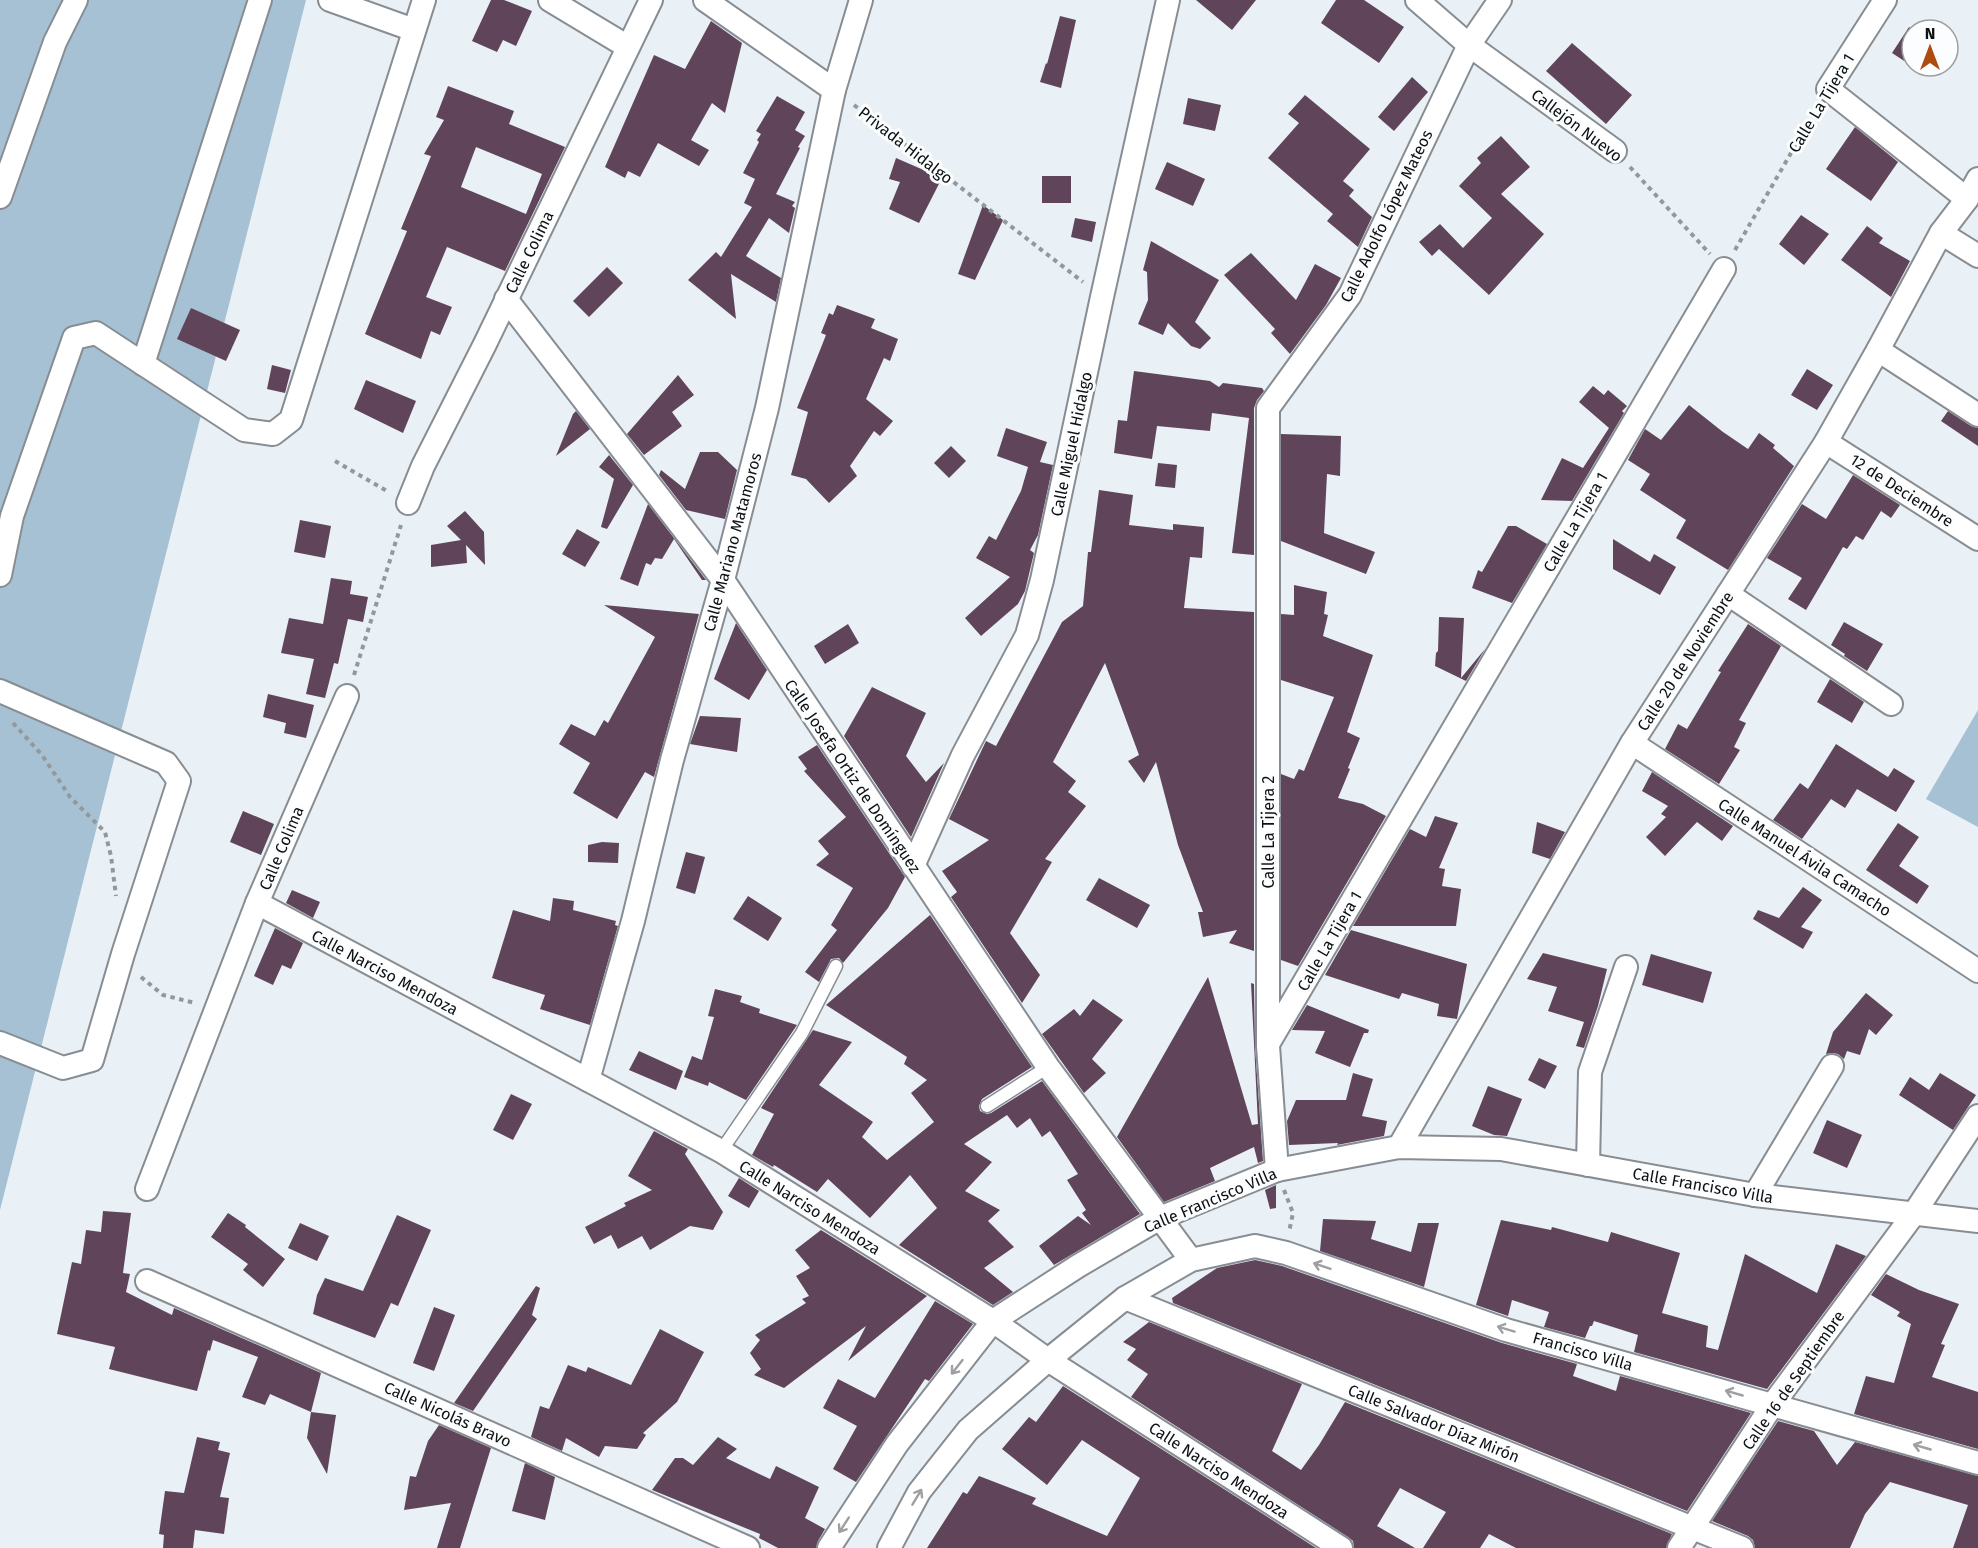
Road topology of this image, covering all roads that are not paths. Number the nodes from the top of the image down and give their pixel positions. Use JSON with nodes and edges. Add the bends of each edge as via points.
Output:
{"nodes":[{"id":1,"x":76,"y":0,"type":"edge"},
{"id":2,"x":260,"y":0,"type":"edge"},
{"id":3,"x":330,"y":0,"type":"edge"},
{"id":4,"x":424,"y":0,"type":"edge"},
{"id":5,"x":550,"y":0,"type":"edge"},
{"id":6,"x":651,"y":0,"type":"edge"},
{"id":7,"x":705,"y":0,"type":"edge"},
{"id":8,"x":861,"y":0,"type":"edge"},
{"id":9,"x":1168,"y":0,"type":"edge"},
{"id":10,"x":1417,"y":0,"type":"edge"},
{"id":11,"x":1500,"y":0,"type":"edge"},
{"id":12,"x":1885,"y":0,"type":"edge"},
{"id":13,"x":414,"y":30,"type":"junction"},
{"id":14,"x":1469,"y":45,"type":"junction"},
{"id":15,"x":628,"y":47,"type":"junction"},
{"id":16,"x":834,"y":90,"type":"junction"},
{"id":17,"x":1615,"y":151,"type":"road end"},
{"id":18,"x":1973,"y":189,"type":"edge"},
{"id":19,"x":0,"y":197,"type":"edge"},
{"id":20,"x":1941,"y":233,"type":"junction"},
{"id":21,"x":1978,"y":256,"type":"edge"},
{"id":22,"x":1724,"y":269,"type":"road end"},
{"id":23,"x":506,"y":299,"type":"junction"},
{"id":24,"x":1878,"y":350,"type":"junction"},
{"id":25,"x":143,"y":364,"type":"junction"},
{"id":26,"x":1268,"y":408,"type":"joint"},
{"id":27,"x":1978,"y":415,"type":"edge"},
{"id":28,"x":1826,"y":442,"type":"junction"},
{"id":29,"x":408,"y":503,"type":"road end"},
{"id":30,"x":1978,"y":539,"type":"edge"},
{"id":31,"x":0,"y":574,"type":"edge"},
{"id":32,"x":723,"y":580,"type":"junction"},
{"id":33,"x":1728,"y":594,"type":"junction"},
{"id":34,"x":0,"y":691,"type":"edge"},
{"id":35,"x":347,"y":696,"type":"road end"},
{"id":36,"x":1891,"y":704,"type":"dead end"},
{"id":37,"x":1632,"y":743,"type":"junction"},
{"id":38,"x":913,"y":866,"type":"junction"},
{"id":39,"x":257,"y":903,"type":"junction"},
{"id":40,"x":836,"y":966,"type":"dead end"},
{"id":41,"x":1626,"y":967,"type":"dead end"},
{"id":42,"x":1978,"y":972,"type":"edge"},
{"id":43,"x":0,"y":1043,"type":"edge"},
{"id":44,"x":1268,"y":1046,"type":"junction"},
{"id":45,"x":1832,"y":1066,"type":"dead end"},
{"id":46,"x":1048,"y":1067,"type":"junction"},
{"id":47,"x":588,"y":1080,"type":"junction"},
{"id":48,"x":987,"y":1106,"type":"dead end"},
{"id":49,"x":1978,"y":1116,"type":"edge"},
{"id":50,"x":1399,"y":1147,"type":"junction"},
{"id":51,"x":721,"y":1151,"type":"junction"},
{"id":52,"x":1588,"y":1165,"type":"junction"},
{"id":53,"x":1277,"y":1170,"type":"junction"},
{"id":54,"x":147,"y":1189,"type":"dead end"},
{"id":55,"x":1755,"y":1195,"type":"junction"},
{"id":56,"x":1913,"y":1215,"type":"junction"},
{"id":57,"x":1160,"y":1218,"type":"junction"},
{"id":58,"x":1978,"y":1221,"type":"edge"},
{"id":59,"x":1191,"y":1260,"type":"junction"},
{"id":60,"x":147,"y":1281,"type":"dead end"},
{"id":61,"x":1125,"y":1298,"type":"junction"},
{"id":62,"x":993,"y":1321,"type":"junction"},
{"id":63,"x":1048,"y":1360,"type":"junction"},
{"id":64,"x":1773,"y":1404,"type":"junction"},
{"id":65,"x":1978,"y":1463,"type":"edge"},
{"id":66,"x":1693,"y":1527,"type":"junction"},
{"id":67,"x":748,"y":1548,"type":"edge"},
{"id":68,"x":829,"y":1548,"type":"edge"},
{"id":69,"x":889,"y":1548,"type":"edge"},
{"id":70,"x":1341,"y":1548,"type":"edge"},
{"id":71,"x":1679,"y":1548,"type":"edge"},
{"id":72,"x":1742,"y":1548,"type":"edge"}],
"edges":[{"from":1,"to":19,"type":"street","via":[[56,42]]},
{"from":2,"to":25,"type":"street"},
{"from":3,"to":13,"type":"street"},
{"from":4,"to":13,"type":"street"},
{"from":5,"to":15,"type":"street"},
{"from":6,"to":15,"type":"street","name":"Calle Colima"},
{"from":7,"to":16,"type":"street"},
{"from":8,"to":16,"type":"street","name":"Calle Mariano Matamoros"},
{"from":9,"to":38,"type":"street","name":"Calle Miguel Hidalgo","via":[[1027,635],[963,755]]},
{"from":10,"to":14,"type":"street","name":"Callejón Nuevo"},
{"from":11,"to":14,"type":"street","name":"Calle Adolfo López Mateos"},
{"from":12,"to":18,"type":"street","name":"Calle La Tijera 1","via":[[1828,89]]},
{"from":13,"to":25,"type":"street","via":[[291,420],[273,434],[244,430]]},
{"from":14,"to":17,"type":"street","name":"Callejón Nuevo"},
{"from":14,"to":26,"type":"street","name":"Calle Adolfo López Mateos","via":[[1350,295]]},
{"from":15,"to":23,"type":"street","name":"Calle Colima"},
{"from":16,"to":32,"type":"street","name":"Calle Mariano Matamoros","via":[[767,408]]},
{"from":18,"to":20,"type":"street","name":"Calle 20 de Noviembre"},
{"from":20,"to":21,"type":"street"},
{"from":20,"to":24,"type":"street","name":"Calle 20 de Noviembre"},
{"from":22,"to":44,"type":"street","name":"Calle La Tijera 1"},
{"from":23,"to":29,"type":"street","name":"Calle Colima"},
{"from":23,"to":32,"type":"street","name":"Calle Josefa Ortiz de Domínguez"},
{"from":24,"to":27,"type":"street"},
{"from":24,"to":28,"type":"street","name":"Calle 20 de Noviembre"},
{"from":25,"to":31,"type":"street","via":[[96,333],[74,338],[12,516]]},
{"from":26,"to":44,"type":"street","name":"Calle La Tijera 2"},
{"from":28,"to":30,"type":"street","name":"12 de Deciembre"},
{"from":28,"to":33,"type":"street","name":"Calle 20 de Noviembre"},
{"from":32,"to":38,"type":"street","name":"Calle Josefa Ortiz de Domínguez"},
{"from":32,"to":47,"type":"street","name":"Calle Mariano Matamoros"},
{"from":33,"to":36,"type":"street"},
{"from":33,"to":37,"type":"street","name":"Calle 20 de Noviembre"},
{"from":34,"to":43,"type":"street","via":[[166,763],[179,781],[92,1060],[63,1068]]},
{"from":35,"to":39,"type":"street","name":"Calle Colima"},
{"from":37,"to":42,"type":"street","name":"Calle Manuel Ávila Camacho"},
{"from":37,"to":50,"type":"street","name":"Calle 20 de Noviembre"},
{"from":38,"to":46,"type":"street","name":"Calle Josefa Ortiz de Domínguez"},
{"from":39,"to":47,"type":"street","name":"Calle Narciso Mendoza"},
{"from":39,"to":54,"type":"street","name":"Calle Colima"},
{"from":40,"to":51,"type":"lane","via":[[802,1033]]},
{"from":41,"to":52,"type":"street","via":[[1590,1072]]},
{"from":44,"to":53,"type":"street","name":"Calle La Tijera 2"},
{"from":45,"to":55,"type":"street"},
{"from":46,"to":48,"type":"lane"},
{"from":46,"to":57,"type":"street","name":"Calle Josefa Ortiz de Domínguez"},
{"from":47,"to":51,"type":"street","name":"Calle Narciso Mendoza"},
{"from":49,"to":56,"type":"street","name":"Calle 16 de Septiembre"},
{"from":50,"to":52,"type":"street","name":"Calle Francisco Villa","via":[[1501,1149]]},
{"from":50,"to":53,"type":"street","name":"Calle Francisco Villa"},
{"from":51,"to":62,"type":"street","name":"Calle Narciso Mendoza"},
{"from":52,"to":55,"type":"street","name":"Calle Francisco Villa"},
{"from":53,"to":57,"type":"street","name":"Calle Francisco Villa"},
{"from":55,"to":56,"type":"street","name":"Calle Francisco Villa"},
{"from":56,"to":58,"type":"street","name":"Calle Francisco Villa"},
{"from":56,"to":64,"type":"street","name":"Calle 16 de Septiembre"},
{"from":57,"to":59,"type":"street","name":"Calle Josefa Ortiz de Domínguez"},
{"from":57,"to":62,"type":"street","name":"Calle Francisco Villa"},
{"from":59,"to":61,"type":"street"},
{"from":64,"to":59,"type":"street","name":"Francisco Villa","one_way":true,"via":[[1506,1329],[1255,1245]]},
{"from":60,"to":67,"type":"street","name":"Calle Nicolás Bravo"},
{"from":61,"to":63,"type":"street"},
{"from":61,"to":66,"type":"street","name":"Calle Salvador Díaz Mirón"},
{"from":62,"to":63,"type":"street","name":"Calle Narciso Mendoza"},
{"from":62,"to":68,"type":"street","name":"Calle Francisco Villa","one_way":true,"via":[[897,1444]]},
{"from":69,"to":63,"type":"street","one_way":true,"via":[[919,1492],[968,1430]]},
{"from":63,"to":70,"type":"street","name":"Calle Narciso Mendoza"},
{"from":65,"to":64,"type":"street","name":"Francisco Villa","one_way":true},
{"from":64,"to":66,"type":"street","name":"Calle 16 de Septiembre"},
{"from":66,"to":71,"type":"street","name":"Calle 16 de Septiembre"},
{"from":66,"to":72,"type":"street","name":"Calle Salvador Díaz Mirón"}]}
